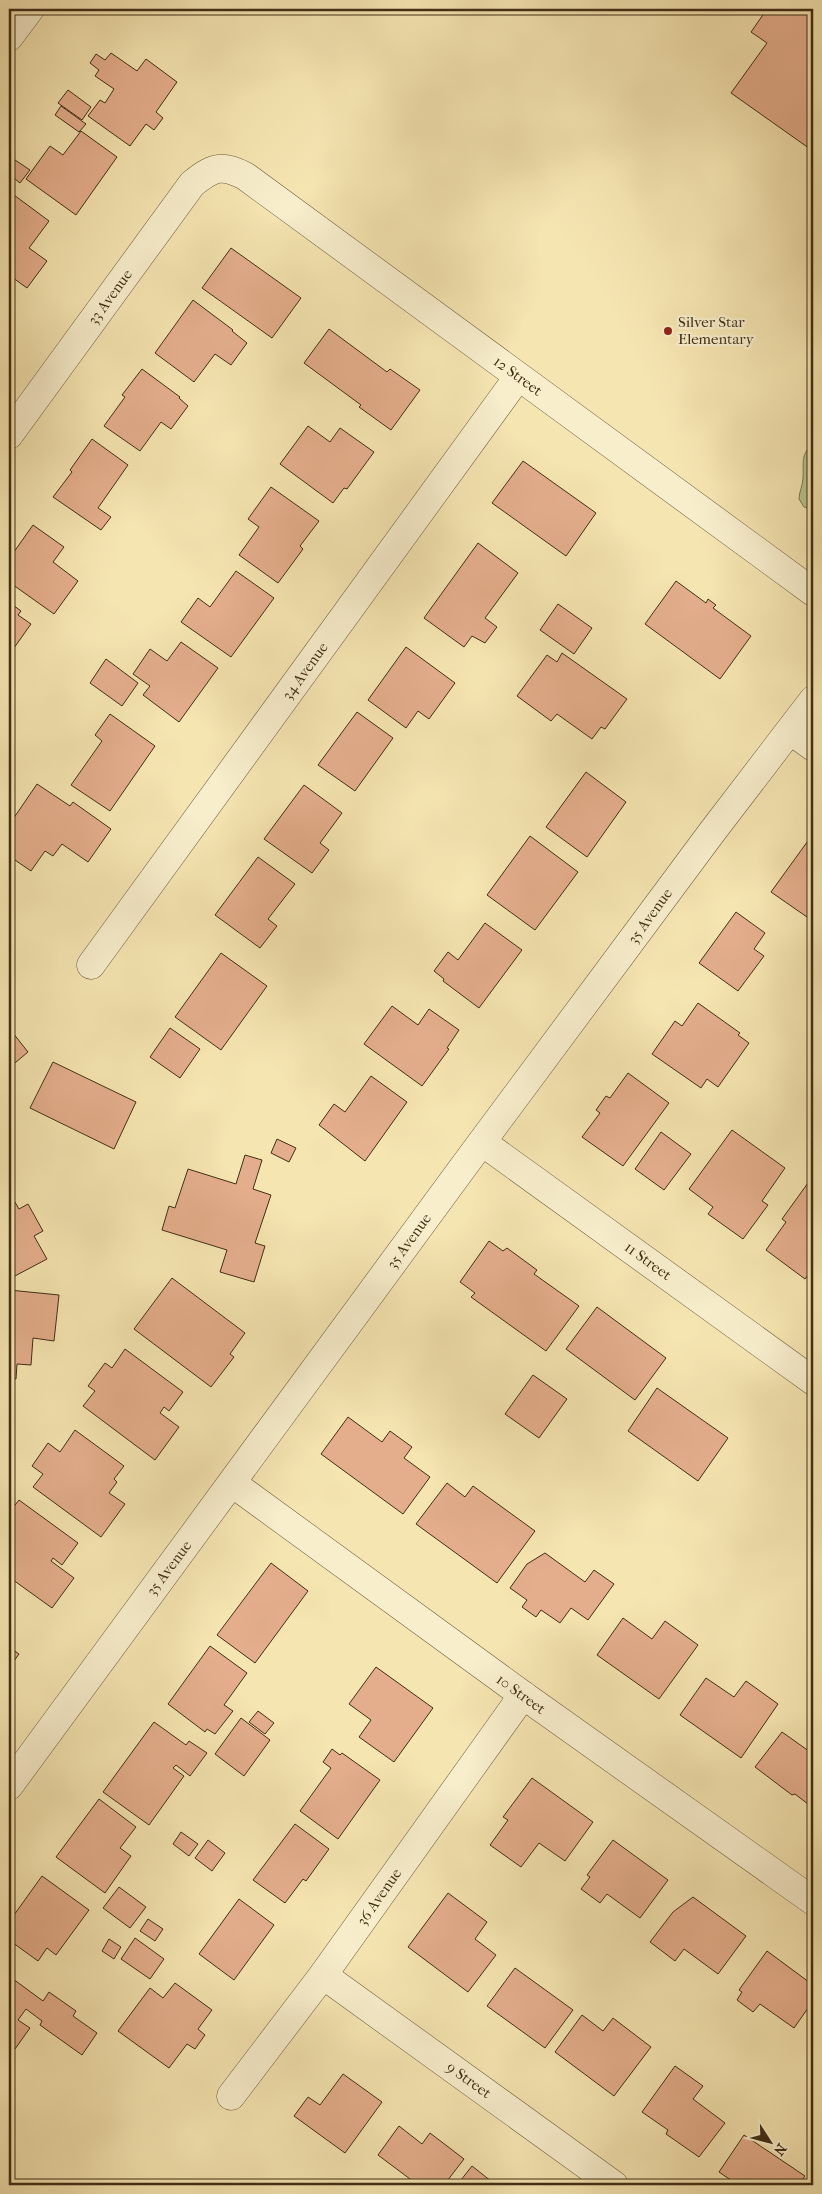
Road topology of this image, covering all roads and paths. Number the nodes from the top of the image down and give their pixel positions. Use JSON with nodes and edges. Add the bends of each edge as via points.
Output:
{"nodes":[{"id":1,"x":30,"y":9,"type":"edge"},
{"id":2,"x":9,"y":37,"type":"edge"},
{"id":3,"x":219,"y":167,"type":"joint"},
{"id":4,"x":518,"y":377,"type":"junction"},
{"id":5,"x":9,"y":435,"type":"edge"},
{"id":6,"x":813,"y":592,"type":"edge"},
{"id":7,"x":813,"y":700,"type":"edge"},
{"id":8,"x":790,"y":731,"type":"junction"},
{"id":9,"x":813,"y":746,"type":"edge"},
{"id":10,"x":91,"y":965,"type":"dead end"},
{"id":11,"x":482,"y":1142,"type":"junction"},
{"id":12,"x":813,"y":1381,"type":"edge"},
{"id":13,"x":232,"y":1483,"type":"junction"},
{"id":14,"x":523,"y":1695,"type":"junction"},
{"id":15,"x":9,"y":1786,"type":"edge"},
{"id":16,"x":813,"y":1901,"type":"edge"},
{"id":17,"x":323,"y":1975,"type":"junction"},
{"id":18,"x":231,"y":2096,"type":"dead end"},
{"id":19,"x":614,"y":2185,"type":"edge"}],
"edges":[{"from":1,"to":2,"type":"street"},
{"from":3,"to":4,"type":"street","name":"12 Street","via":[[232,169],[244,176]]},
{"from":3,"to":5,"type":"street","name":"33 Avenue","via":[[192,184]]},
{"from":4,"to":6,"type":"street","name":"12 Street"},
{"from":4,"to":10,"type":"street","name":"34 Avenue"},
{"from":7,"to":8,"type":"street","name":"35 Avenue"},
{"from":8,"to":9,"type":"street"},
{"from":8,"to":11,"type":"street","name":"35 Avenue"},
{"from":11,"to":12,"type":"street","name":"11 Street"},
{"from":11,"to":13,"type":"street","name":"35 Avenue"},
{"from":13,"to":14,"type":"street","name":"10 Street"},
{"from":13,"to":15,"type":"street","name":"35 Avenue"},
{"from":14,"to":16,"type":"street","name":"10 Street"},
{"from":14,"to":17,"type":"street","name":"36 Avenue"},
{"from":17,"to":18,"type":"street","name":"36 Avenue"},
{"from":17,"to":19,"type":"street","name":"9 Street"}]}
